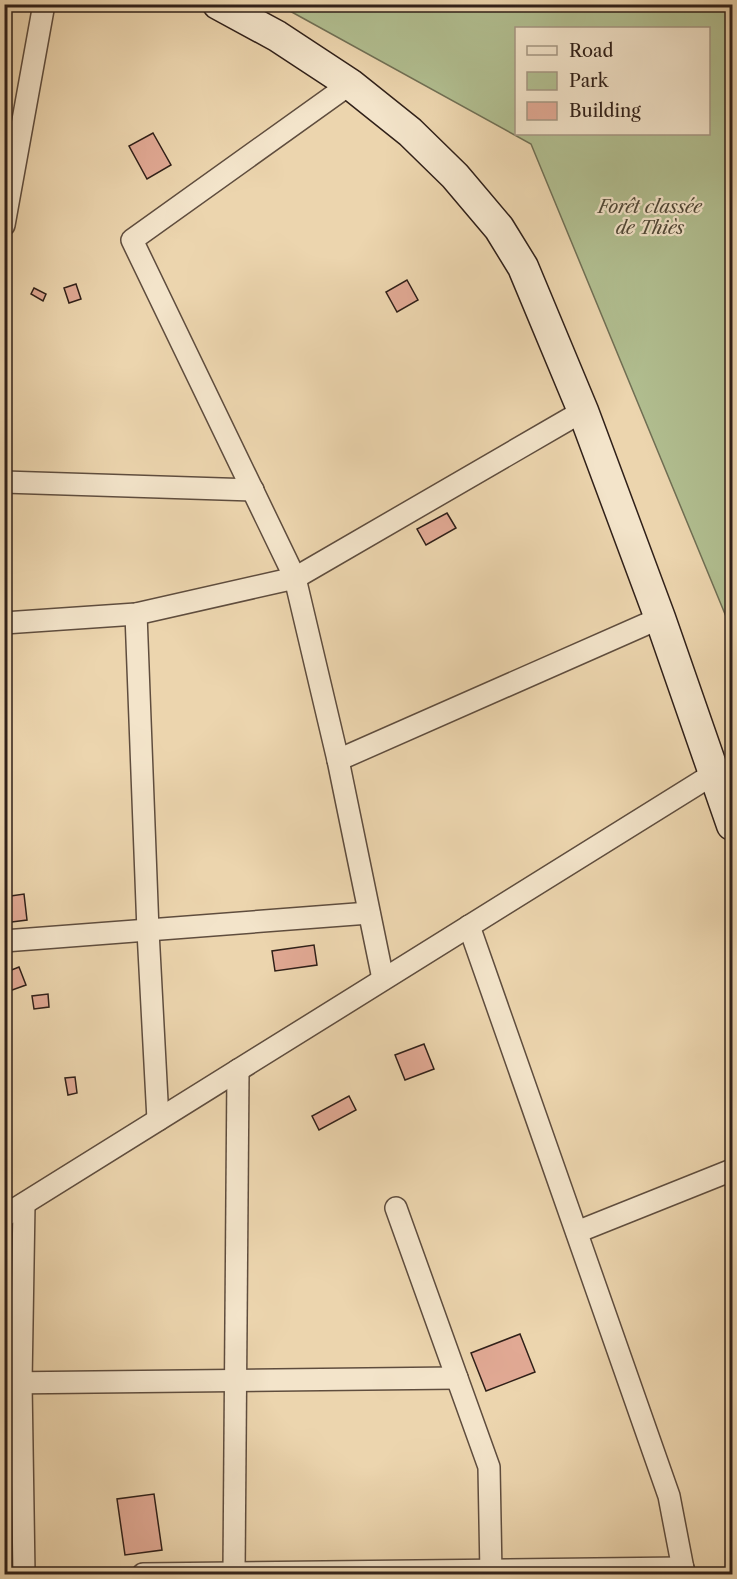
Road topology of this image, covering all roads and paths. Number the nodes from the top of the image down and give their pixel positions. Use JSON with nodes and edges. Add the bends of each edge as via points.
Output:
{"nodes":[{"id":1,"x":44,"y":4,"type":"edge"},
{"id":2,"x":218,"y":4,"type":"edge"},
{"id":3,"x":350,"y":84,"type":"junction"},
{"id":4,"x":4,"y":225,"type":"edge"},
{"id":5,"x":583,"y":411,"type":"junction"},
{"id":6,"x":4,"y":482,"type":"edge"},
{"id":7,"x":253,"y":490,"type":"junction"},
{"id":8,"x":295,"y":578,"type":"junction"},
{"id":9,"x":136,"y":614,"type":"junction"},
{"id":10,"x":660,"y":618,"type":"junction"},
{"id":11,"x":4,"y":623,"type":"edge"},
{"id":12,"x":338,"y":760,"type":"junction"},
{"id":13,"x":715,"y":773,"type":"junction"},
{"id":14,"x":732,"y":825,"type":"edge"},
{"id":15,"x":369,"y":913,"type":"junction"},
{"id":16,"x":469,"y":926,"type":"junction"},
{"id":17,"x":148,"y":931,"type":"junction"},
{"id":18,"x":4,"y":941,"type":"edge"},
{"id":19,"x":383,"y":979,"type":"junction"},
{"id":20,"x":238,"y":1070,"type":"junction"},
{"id":21,"x":158,"y":1120,"type":"junction"},
{"id":22,"x":732,"y":1170,"type":"edge"},
{"id":23,"x":24,"y":1204,"type":"junction"},
{"id":24,"x":396,"y":1208,"type":"dead end"},
{"id":25,"x":4,"y":1216,"type":"edge"},
{"id":26,"x":577,"y":1232,"type":"junction"},
{"id":27,"x":457,"y":1378,"type":"junction"},
{"id":28,"x":235,"y":1381,"type":"junction"},
{"id":29,"x":13,"y":1383,"type":"edge"},
{"id":30,"x":684,"y":1571,"type":"edge"},
{"id":31,"x":491,"y":1573,"type":"edge"},
{"id":32,"x":234,"y":1574,"type":"edge"},
{"id":33,"x":282,"y":1574,"type":"edge"},
{"id":34,"x":24,"y":1575,"type":"edge"},
{"id":35,"x":143,"y":1575,"type":"edge"}],
"edges":[{"from":1,"to":4,"type":"street"},
{"from":2,"to":3,"type":"main road","via":[[278,36]]},
{"from":3,"to":5,"type":"main road","via":[[410,132],[455,176],[499,228],[524,267]]},
{"from":3,"to":7,"type":"street","via":[[132,240]]},
{"from":5,"to":8,"type":"street"},
{"from":5,"to":10,"type":"main road"},
{"from":6,"to":7,"type":"street"},
{"from":7,"to":8,"type":"street"},
{"from":8,"to":9,"type":"street"},
{"from":8,"to":12,"type":"street"},
{"from":9,"to":11,"type":"street"},
{"from":9,"to":17,"type":"street"},
{"from":10,"to":12,"type":"street"},
{"from":10,"to":13,"type":"main road"},
{"from":12,"to":15,"type":"street"},
{"from":13,"to":14,"type":"main road"},
{"from":13,"to":16,"type":"street"},
{"from":15,"to":17,"type":"street"},
{"from":15,"to":19,"type":"street"},
{"from":16,"to":19,"type":"street"},
{"from":16,"to":26,"type":"street"},
{"from":17,"to":18,"type":"street"},
{"from":17,"to":21,"type":"street"},
{"from":19,"to":20,"type":"street"},
{"from":20,"to":21,"type":"street"},
{"from":20,"to":28,"type":"street"},
{"from":21,"to":23,"type":"street"},
{"from":22,"to":26,"type":"street"},
{"from":23,"to":25,"type":"street"},
{"from":23,"to":29,"type":"street"},
{"from":24,"to":27,"type":"street"},
{"from":26,"to":30,"type":"street","via":[[669,1496]]},
{"from":27,"to":28,"type":"street"},
{"from":27,"to":31,"type":"street","via":[[489,1467]]},
{"from":28,"to":29,"type":"street"},
{"from":28,"to":32,"type":"street"},
{"from":29,"to":34,"type":"street"},
{"from":30,"to":31,"type":"street"},
{"from":31,"to":33,"type":"street"},
{"from":32,"to":33,"type":"street"},
{"from":32,"to":35,"type":"street"}]}
